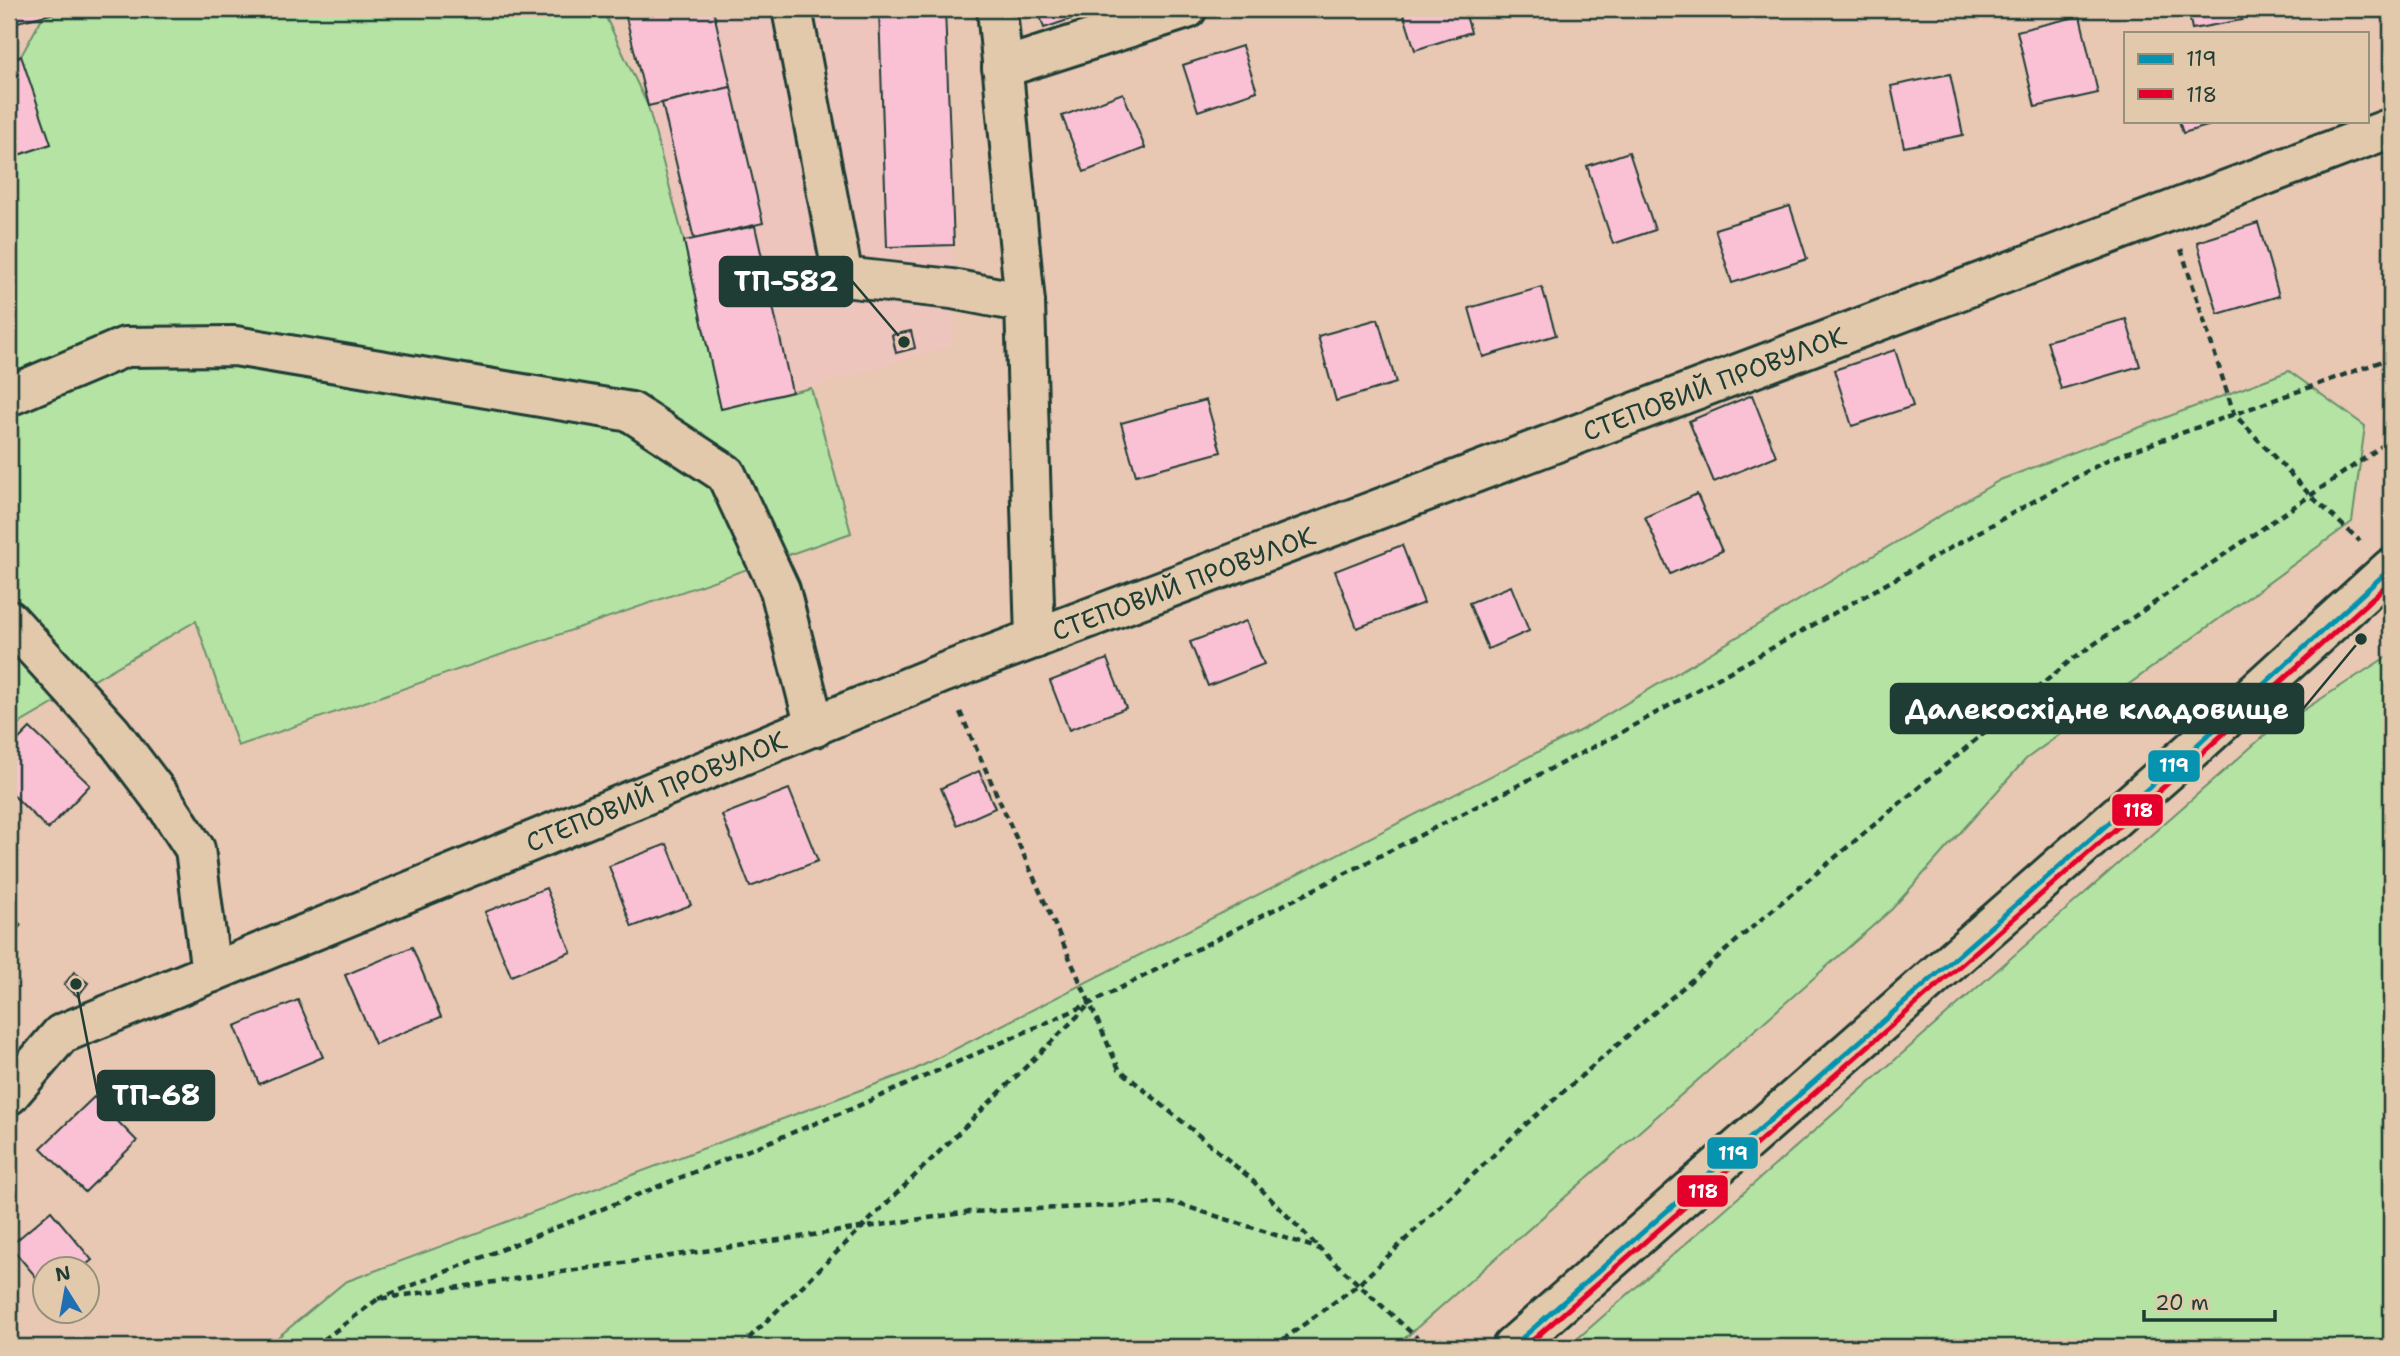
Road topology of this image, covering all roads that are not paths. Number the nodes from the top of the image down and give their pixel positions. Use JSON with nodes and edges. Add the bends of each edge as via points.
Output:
{"nodes":[{"id":1,"x":792,"y":9,"type":"edge"},
{"id":2,"x":997,"y":9,"type":"edge"},
{"id":3,"x":1187,"y":9,"type":"edge"},
{"id":4,"x":1002,"y":68,"type":"junction"},
{"id":5,"x":2391,"y":128,"type":"edge"},
{"id":6,"x":1025,"y":303,"type":"junction"},
{"id":7,"x":9,"y":396,"type":"edge"},
{"id":8,"x":2391,"y":569,"type":"edge"},
{"id":9,"x":9,"y":620,"type":"edge"},
{"id":10,"x":1035,"y":639,"type":"junction"},
{"id":11,"x":815,"y":727,"type":"junction"},
{"id":12,"x":211,"y":973,"type":"junction"},
{"id":13,"x":9,"y":1095,"type":"edge"},
{"id":14,"x":1512,"y":1347,"type":"edge"}],
"edges":[{"from":1,"to":6,"type":"street","via":[[843,277],[952,289]]},
{"from":2,"to":4,"type":"street"},
{"from":3,"to":4,"type":"street"},
{"from":4,"to":6,"type":"street"},
{"from":5,"to":10,"type":"street","name":"СТЕПОВИЙ ПРОВУЛОК"},
{"from":6,"to":10,"type":"street"},
{"from":7,"to":11,"type":"street","via":[[125,347],[235,346],[631,412],[726,474],[780,590]]},
{"from":8,"to":14,"type":"street","via":[[2193,749]]},
{"from":9,"to":12,"type":"street","via":[[111,732],[195,849]]},
{"from":10,"to":11,"type":"street","name":"СТЕПОВИЙ ПРОВУЛОК"},
{"from":11,"to":12,"type":"street","name":"СТЕПОВИЙ ПРОВУЛОК"},
{"from":12,"to":13,"type":"street","name":"СТЕПОВИЙ ПРОВУЛОК","via":[[61,1034]]}]}
